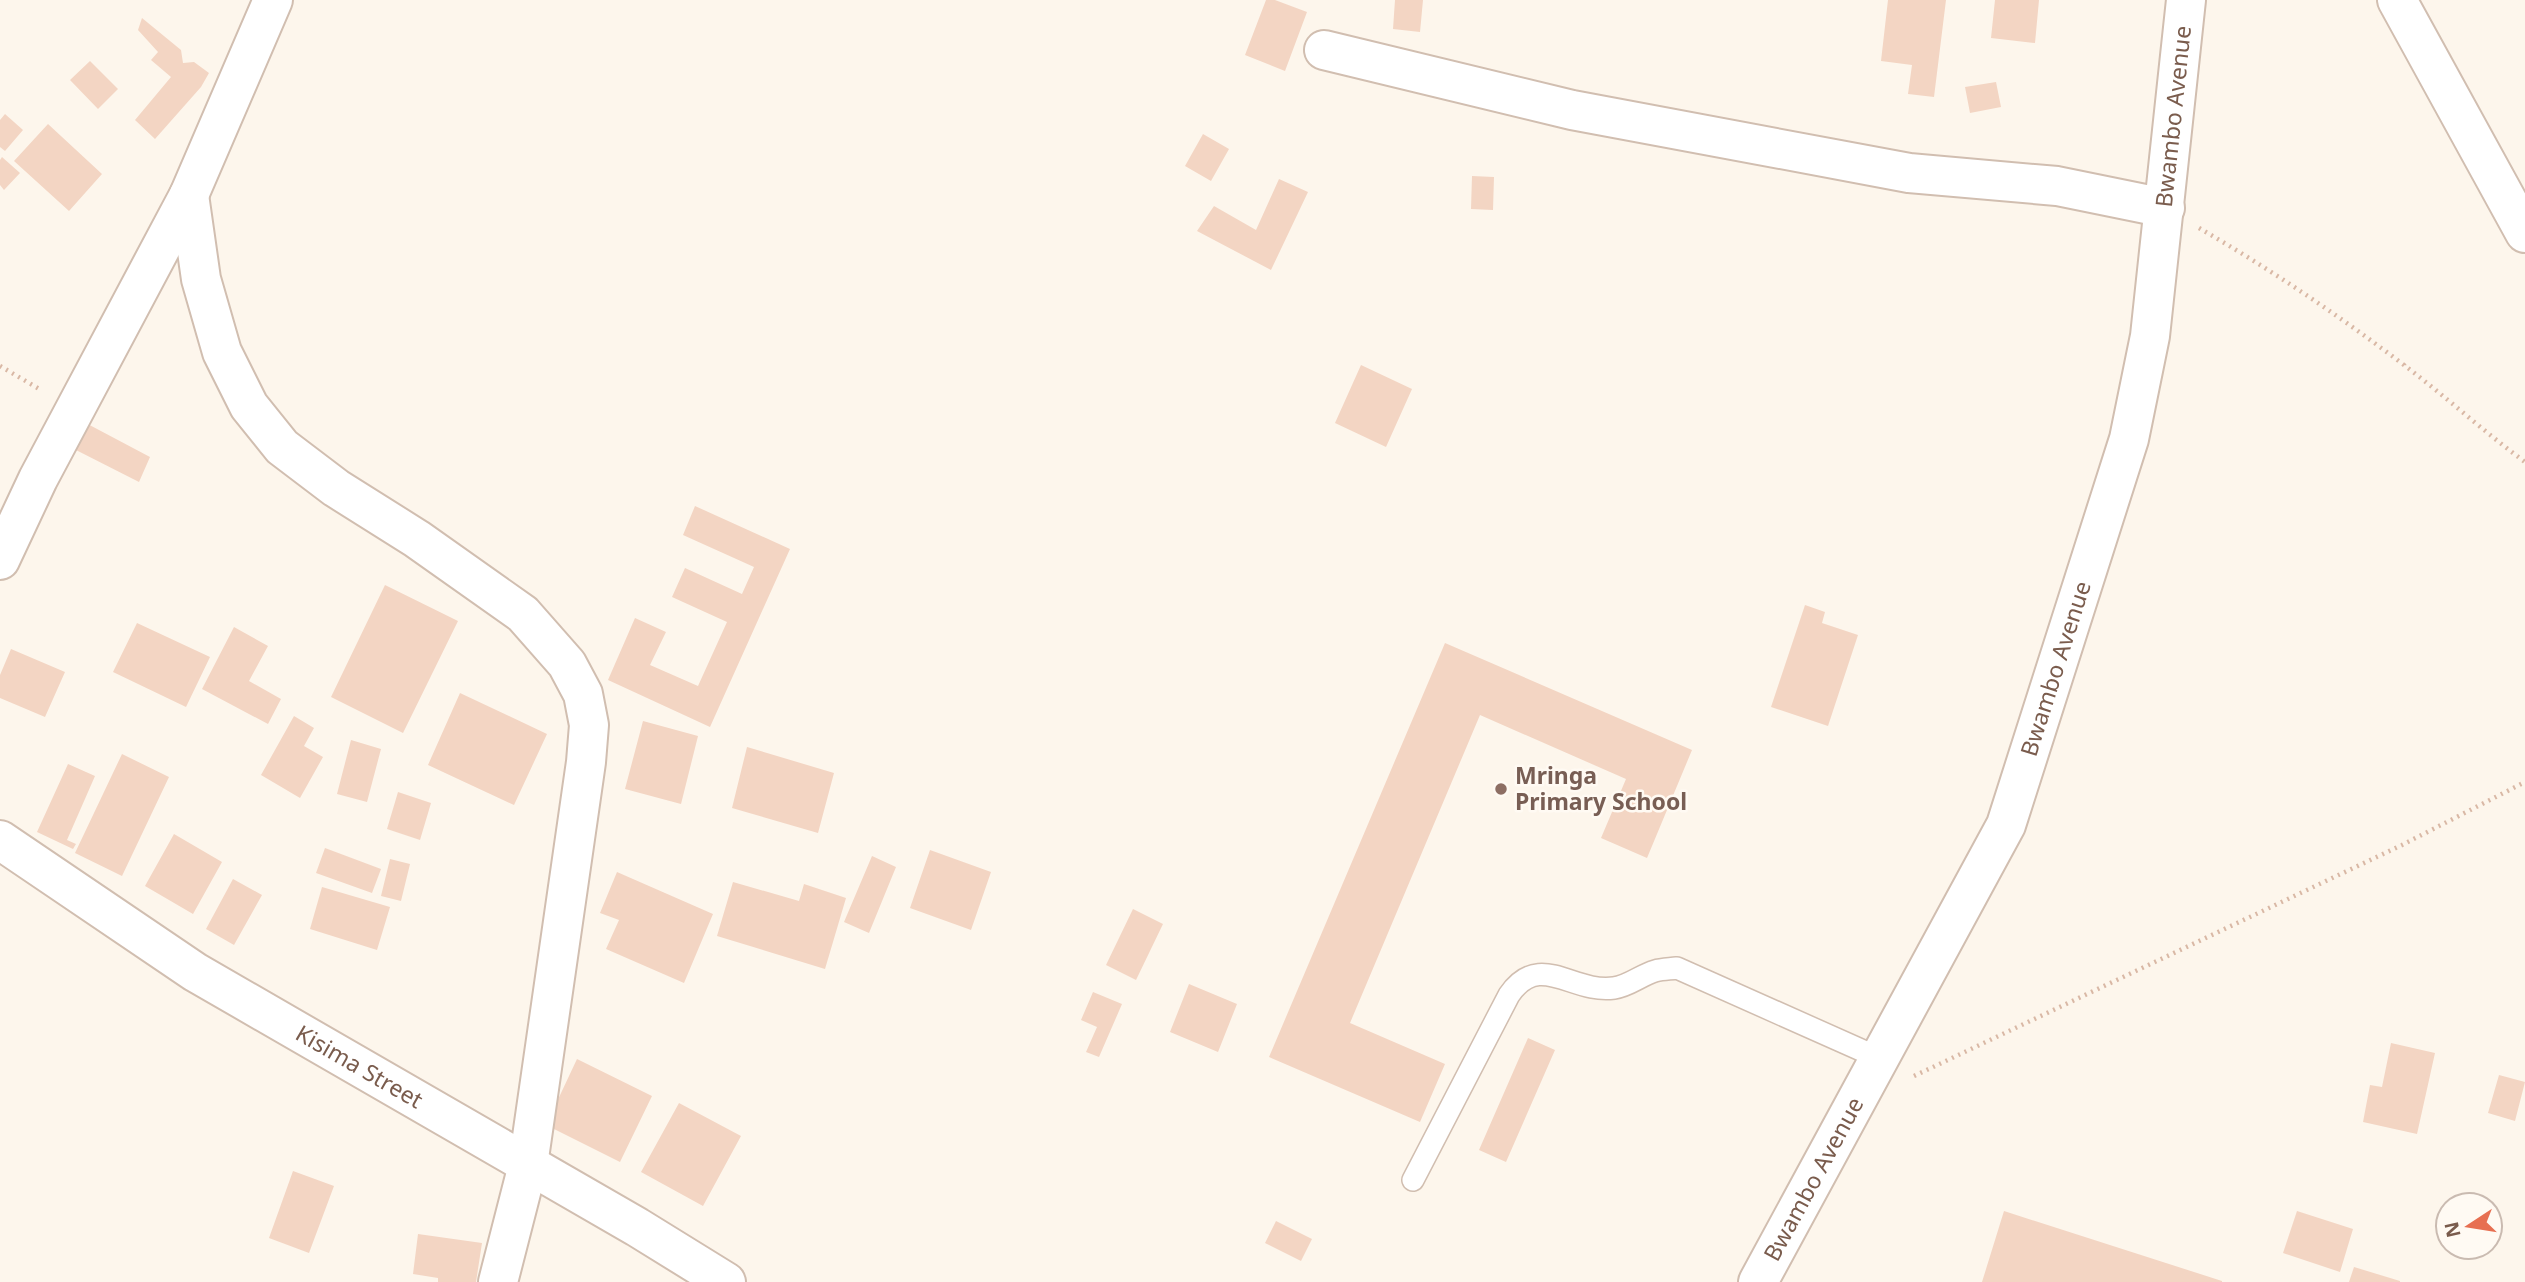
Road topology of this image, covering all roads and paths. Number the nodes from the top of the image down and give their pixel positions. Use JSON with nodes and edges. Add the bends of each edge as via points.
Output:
{"nodes":[{"id":1,"x":273,"y":0,"type":"edge"},
{"id":2,"x":2186,"y":0,"type":"edge"},
{"id":3,"x":2398,"y":0,"type":"edge"},
{"id":4,"x":1324,"y":50,"type":"dead end"},
{"id":5,"x":189,"y":195,"type":"junction"},
{"id":6,"x":2165,"y":208,"type":"junction"},
{"id":7,"x":2525,"y":233,"type":"edge"},
{"id":8,"x":0,"y":366,"type":"edge"},
{"id":9,"x":75,"y":410,"type":"junction"},
{"id":10,"x":2525,"y":462,"type":"edge"},
{"id":11,"x":0,"y":560,"type":"edge"},
{"id":12,"x":2525,"y":782,"type":"edge"},
{"id":13,"x":0,"y":839,"type":"edge"},
{"id":14,"x":1879,"y":1058,"type":"junction"},
{"id":15,"x":1853,"y":1105,"type":"junction"},
{"id":16,"x":528,"y":1165,"type":"junction"},
{"id":17,"x":1413,"y":1180,"type":"dead end"},
{"id":18,"x":498,"y":1282,"type":"edge"},
{"id":19,"x":726,"y":1282,"type":"edge"},
{"id":20,"x":1758,"y":1282,"type":"edge"}],
"edges":[{"from":1,"to":5,"type":"street"},
{"from":2,"to":6,"type":"street","name":"Bwambo Avenue"},
{"from":3,"to":7,"type":"street"},
{"from":4,"to":6,"type":"street","via":[[1572,110],[1909,173],[2057,186]]},
{"from":5,"to":9,"type":"street"},
{"from":5,"to":16,"type":"street","via":[[201,279],[222,352],[249,406],[282,447],[523,614],[567,664],[583,694],[589,725],[586,762]]},
{"from":6,"to":10,"type":"path","via":[[2341,319]]},
{"from":6,"to":14,"type":"street","name":"Bwambo Avenue","via":[[2150,336],[2129,439],[2006,825]]},
{"from":8,"to":9,"type":"path"},
{"from":9,"to":11,"type":"street"},
{"from":12,"to":15,"type":"path"},
{"from":13,"to":16,"type":"street","name":"Kisima Street","via":[[195,972]]},
{"from":14,"to":15,"type":"street","name":"Bwambo Avenue"},
{"from":14,"to":17,"type":"lane","via":[[1677,968],[1600,990],[1545,973],[1530,975],[1509,995]]},
{"from":15,"to":20,"type":"street","name":"Bwambo Avenue"},
{"from":16,"to":18,"type":"street"},
{"from":16,"to":19,"type":"street","name":"Kisima Street"}]}
